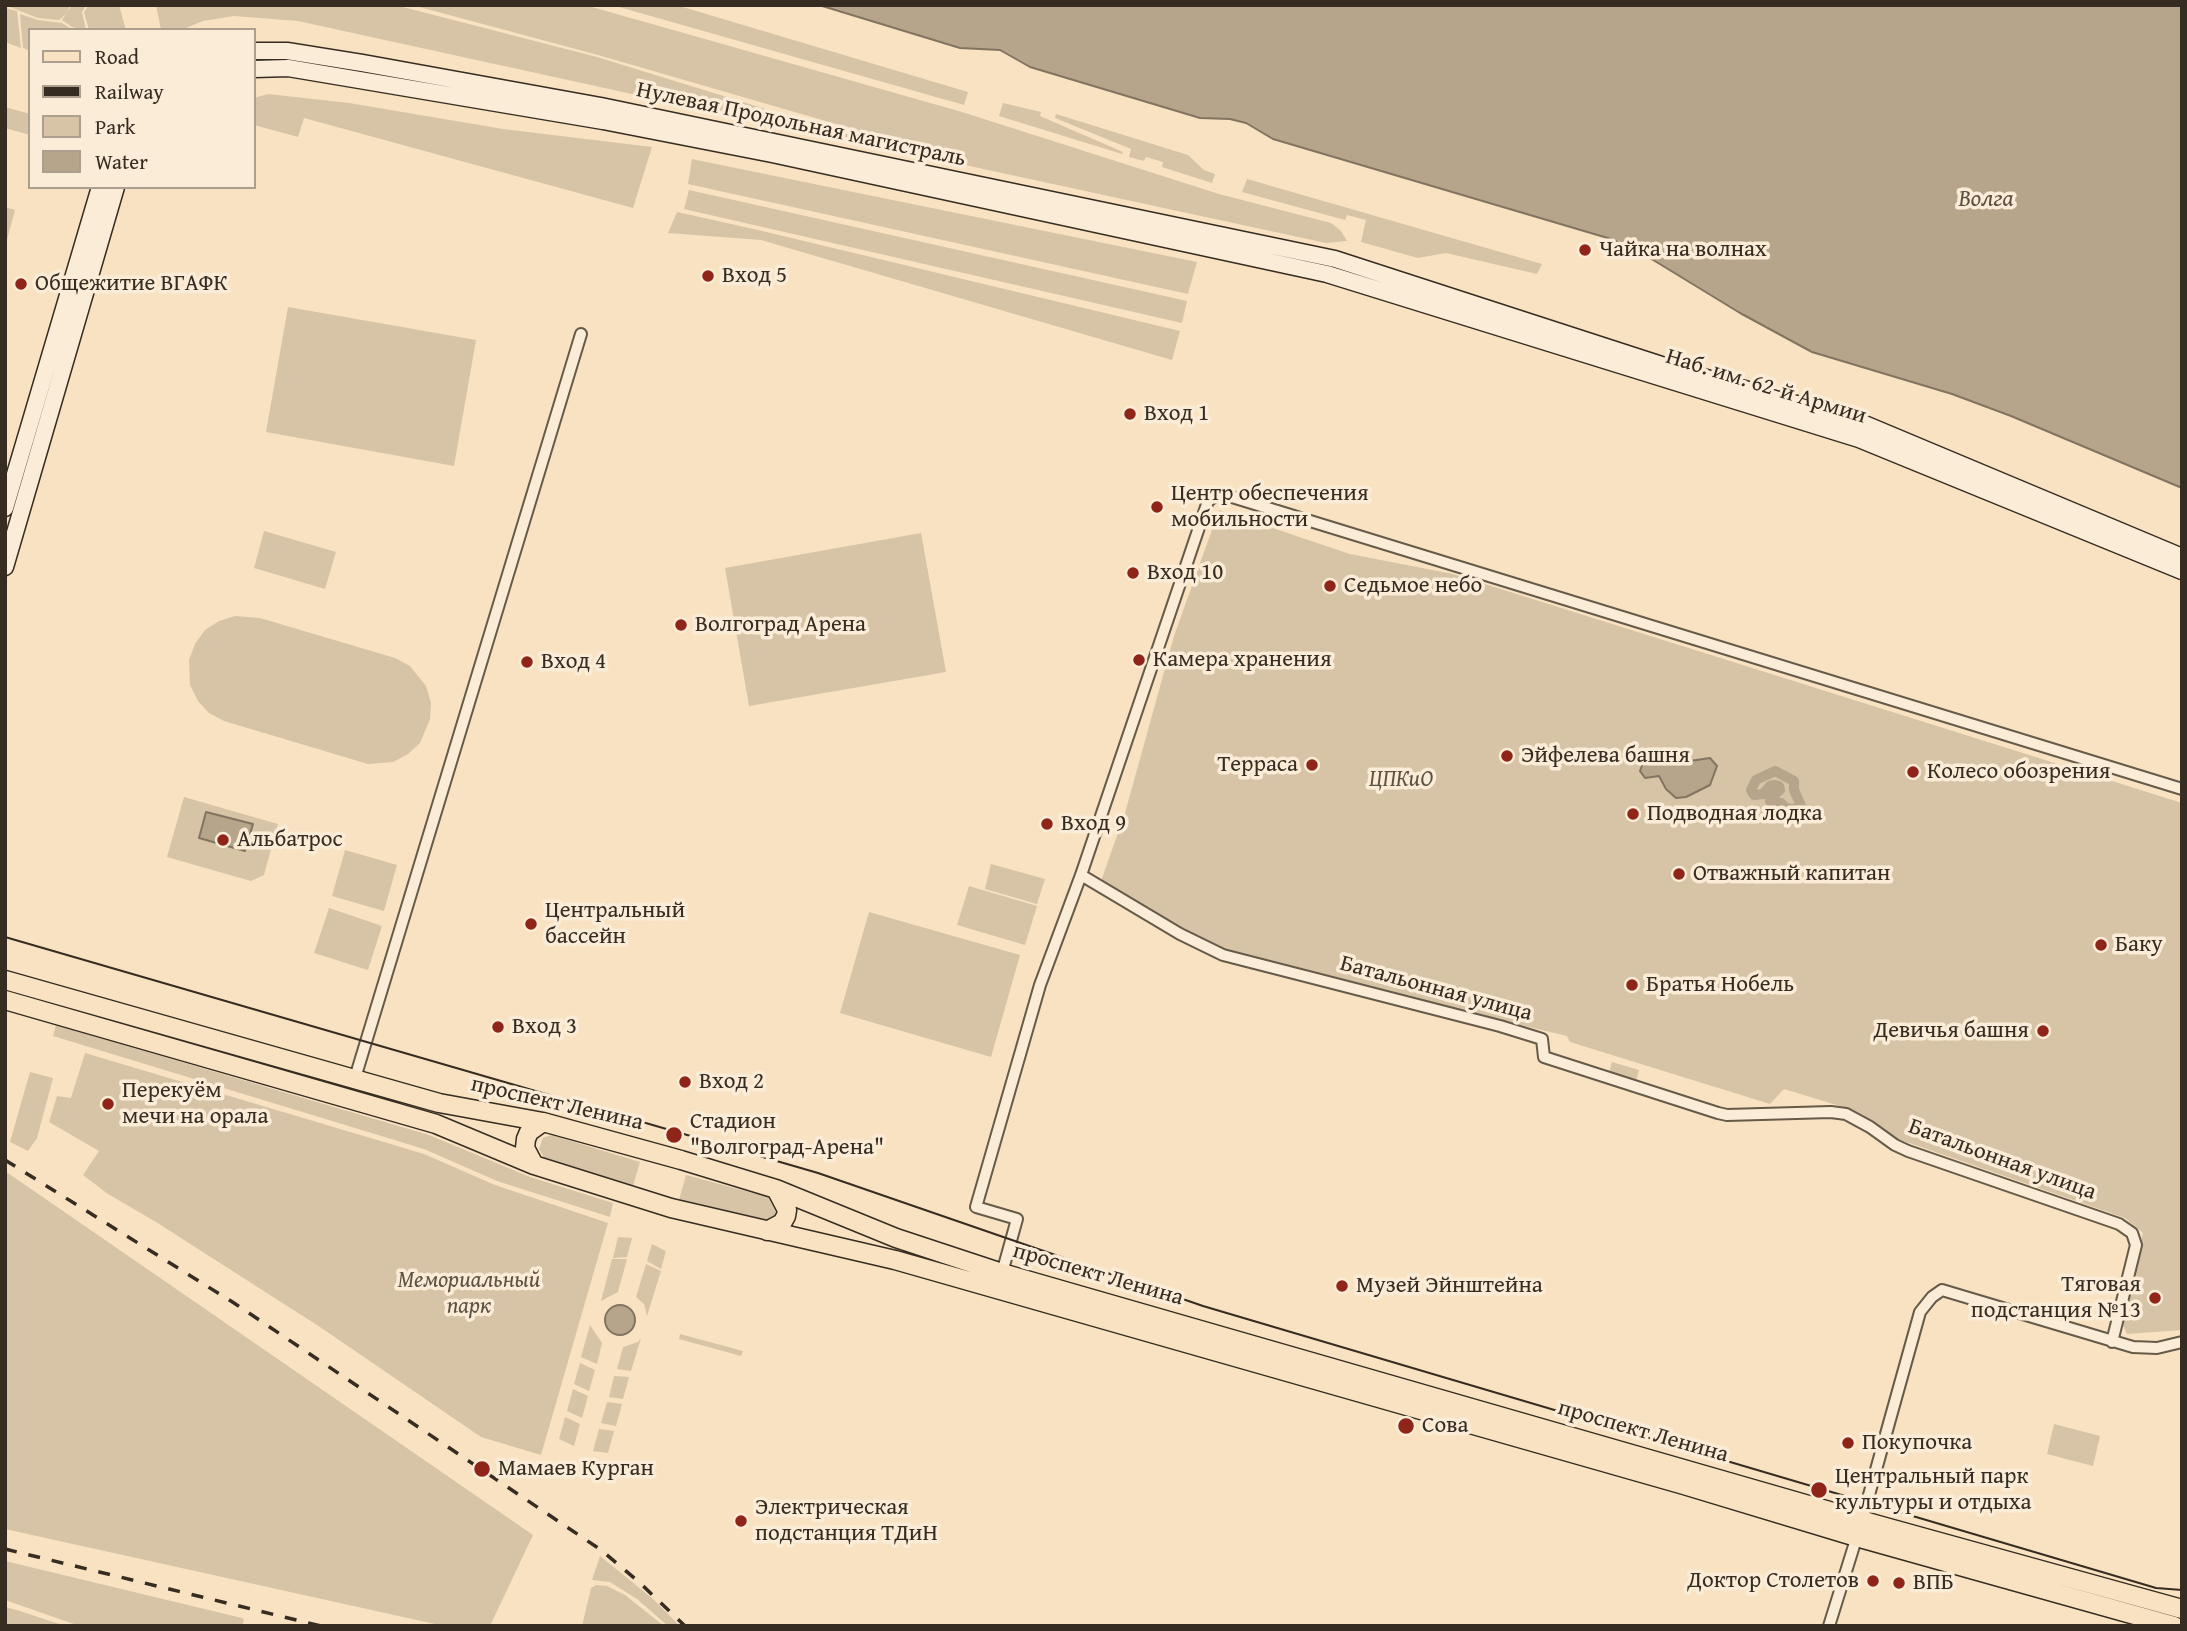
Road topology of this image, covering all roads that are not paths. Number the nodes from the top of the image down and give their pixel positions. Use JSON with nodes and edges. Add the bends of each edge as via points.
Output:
{"nodes":[{"id":1,"x":256,"y":51,"type":"edge"},
{"id":2,"x":256,"y":69,"type":"edge"},
{"id":3,"x":99,"y":189,"type":"edge"},
{"id":4,"x":115,"y":189,"type":"edge"},
{"id":5,"x":1335,"y":259,"type":"joint"},
{"id":6,"x":1327,"y":274,"type":"joint"},
{"id":7,"x":581,"y":334,"type":"dead end"},
{"id":8,"x":5,"y":508,"type":"edge"},
{"id":9,"x":2182,"y":557,"type":"edge"},
{"id":10,"x":5,"y":567,"type":"edge"},
{"id":11,"x":2182,"y":570,"type":"edge"},
{"id":12,"x":2182,"y":789,"type":"edge"},
{"id":13,"x":1081,"y":875,"type":"junction"},
{"id":14,"x":5,"y":979,"type":"edge"},
{"id":15,"x":5,"y":1000,"type":"edge"},
{"id":16,"x":355,"y":1078,"type":"junction"},
{"id":17,"x":543,"y":1122,"type":"junction"},
{"id":18,"x":534,"y":1165,"type":"junction"},
{"id":19,"x":776,"y":1189,"type":"junction"},
{"id":20,"x":767,"y":1231,"type":"junction"},
{"id":21,"x":1002,"y":1273,"type":"junction"},
{"id":22,"x":2112,"y":1342,"type":"junction"},
{"id":23,"x":2182,"y":1342,"type":"edge"},
{"id":24,"x":1859,"y":1528,"type":"junction"},
{"id":25,"x":2182,"y":1609,"type":"edge"},
{"id":26,"x":1829,"y":1626,"type":"edge"},
{"id":27,"x":2174,"y":1626,"type":"edge"}],
"edges":[{"from":1,"to":5,"type":"main road","name":"Нулевая Продольная магистраль","via":[[287,51],[601,106]]},
{"from":2,"to":6,"type":"main road","name":"Нулевая Продольная магистраль","via":[[288,68],[616,123]]},
{"from":3,"to":8,"type":"main road"},
{"from":4,"to":10,"type":"main road"},
{"from":5,"to":9,"type":"main road","name":"Наб. им. 62-й Армии","via":[[1668,367],[1862,423]]},
{"from":6,"to":11,"type":"main road","name":"Наб. им. 62-й Армии","via":[[1859,439]]},
{"from":7,"to":16,"type":"street"},
{"from":12,"to":13,"type":"street","via":[[1219,493],[1208,501]]},
{"from":13,"to":21,"type":"street","via":[[1040,985],[976,1207],[1017,1219]]},
{"from":13,"to":22,"type":"street","name":"Батальонная улица","via":[[1223,955],[1542,1039],[1544,1057],[1718,1113],[1846,1114],[1908,1151],[2119,1224],[2132,1233],[2136,1245]]},
{"from":14,"to":16,"type":"main road","name":"проспект Ленина"},
{"from":15,"to":18,"type":"main road","name":"проспект Ленина","via":[[436,1124]]},
{"from":16,"to":17,"type":"main road","name":"проспект Ленина","via":[[439,1103]]},
{"from":17,"to":18,"type":"main road","via":[[526,1139],[525,1148]]},
{"from":17,"to":19,"type":"main road","name":"проспект Ленина"},
{"from":18,"to":20,"type":"main road","name":"проспект Ленина","via":[[671,1208]]},
{"from":19,"to":20,"type":"main road","via":[[786,1216]]},
{"from":19,"to":21,"type":"main road","name":"проспект Ленина","via":[[895,1238]]},
{"from":20,"to":24,"type":"main road","name":"проспект Ленина","via":[[895,1260],[1671,1481]]},
{"from":21,"to":24,"type":"main road","name":"проспект Ленина"},
{"from":22,"to":23,"type":"street","via":[[2146,1349]]},
{"from":22,"to":24,"type":"street","via":[[1942,1290],[1932,1297],[1920,1312]]},
{"from":24,"to":25,"type":"main road","name":"проспект Ленина"},
{"from":24,"to":26,"type":"street"},
{"from":24,"to":27,"type":"main road","name":"проспект Ленина"}]}
